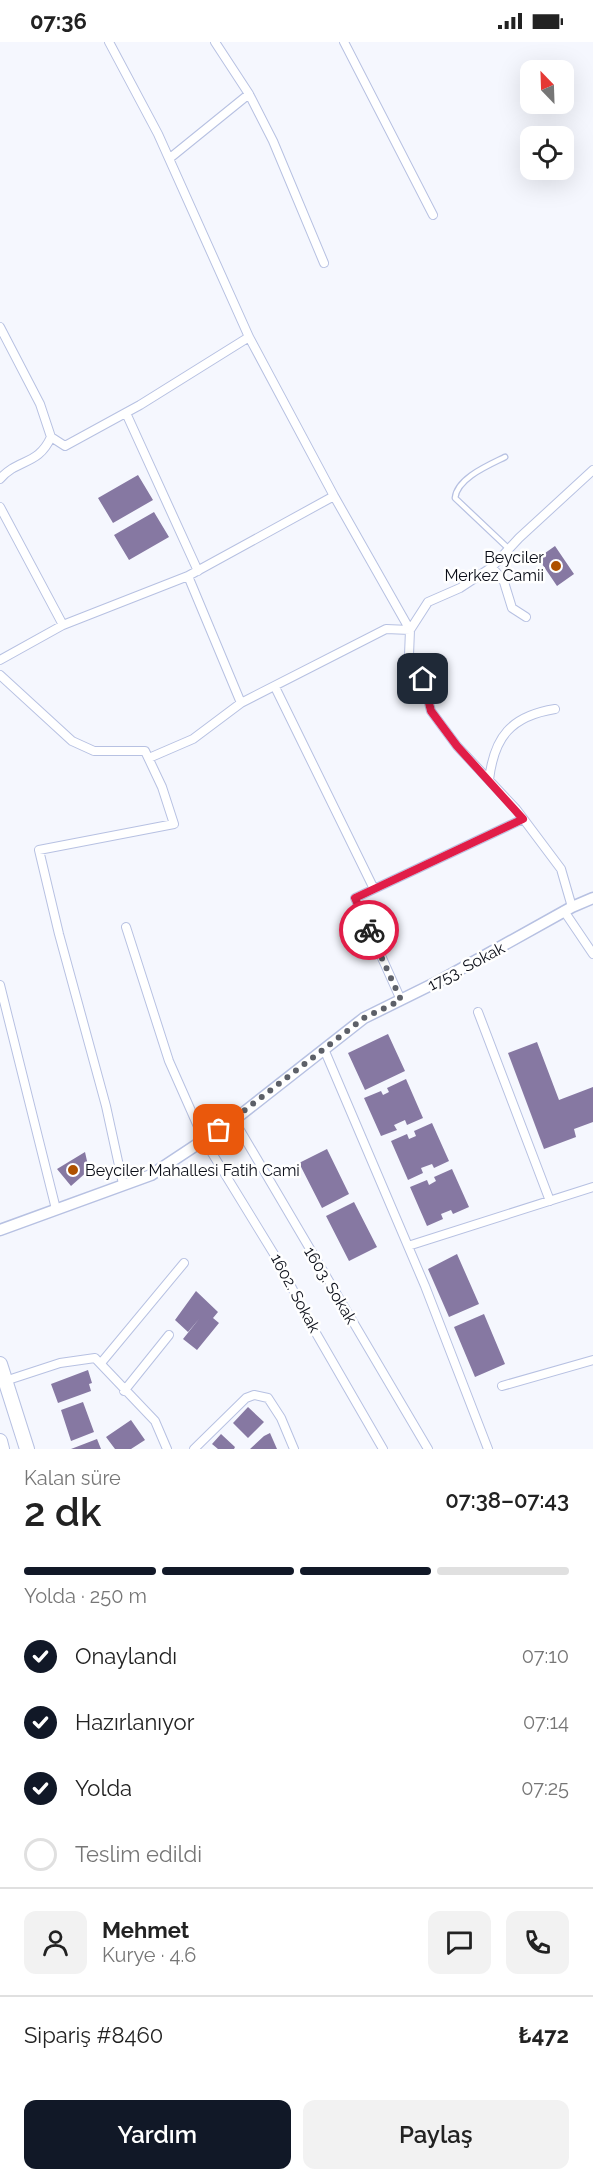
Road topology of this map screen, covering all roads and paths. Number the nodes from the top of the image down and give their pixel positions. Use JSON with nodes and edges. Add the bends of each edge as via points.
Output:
{"nodes":[{"id":1,"x":109,"y":42,"type":"edge"},
{"id":2,"x":215,"y":42,"type":"edge"},
{"id":3,"x":344,"y":42,"type":"edge"},
{"id":4,"x":249,"y":94,"type":"junction"},
{"id":5,"x":170,"y":158,"type":"junction"},
{"id":6,"x":433,"y":215,"type":"dead end"},
{"id":7,"x":324,"y":263,"type":"dead end"},
{"id":8,"x":0,"y":327,"type":"edge"},
{"id":9,"x":249,"y":337,"type":"junction"},
{"id":10,"x":126,"y":413,"type":"junction"},
{"id":11,"x":51,"y":438,"type":"junction"},
{"id":12,"x":505,"y":457,"type":"dead end"},
{"id":13,"x":593,"y":470,"type":"edge"},
{"id":14,"x":0,"y":479,"type":"edge"},
{"id":15,"x":334,"y":496,"type":"junction"},
{"id":16,"x":0,"y":507,"type":"edge"},
{"id":17,"x":509,"y":549,"type":"junction"},
{"id":18,"x":492,"y":567,"type":"junction"},
{"id":19,"x":198,"y":571,"type":"junction"},
{"id":20,"x":188,"y":576,"type":"junction"},
{"id":21,"x":526,"y":617,"type":"dead end"},
{"id":22,"x":63,"y":625,"type":"junction"},
{"id":23,"x":410,"y":630,"type":"junction"},
{"id":24,"x":0,"y":660,"type":"edge"},
{"id":25,"x":0,"y":675,"type":"edge"},
{"id":26,"x":275,"y":687,"type":"junction"},
{"id":27,"x":241,"y":703,"type":"junction"},
{"id":28,"x":555,"y":709,"type":"dead end"},
{"id":29,"x":149,"y":758,"type":"junction"},
{"id":30,"x":489,"y":780,"type":"junction"},
{"id":31,"x":523,"y":819,"type":"junction"},
{"id":32,"x":374,"y":889,"type":"junction"},
{"id":33,"x":593,"y":898,"type":"edge"},
{"id":34,"x":568,"y":909,"type":"junction"},
{"id":35,"x":126,"y":927,"type":"dead end"},
{"id":36,"x":593,"y":954,"type":"edge"},
{"id":37,"x":0,"y":985,"type":"edge"},
{"id":38,"x":401,"y":1000,"type":"junction"},
{"id":39,"x":478,"y":1012,"type":"dead end"},
{"id":40,"x":324,"y":1049,"type":"junction"},
{"id":41,"x":234,"y":1120,"type":"junction"},
{"id":42,"x":204,"y":1140,"type":"junction"},
{"id":43,"x":123,"y":1184,"type":"junction"},
{"id":44,"x":593,"y":1187,"type":"edge"},
{"id":45,"x":550,"y":1201,"type":"junction"},
{"id":46,"x":56,"y":1209,"type":"junction"},
{"id":47,"x":0,"y":1230,"type":"edge"},
{"id":48,"x":408,"y":1246,"type":"junction"},
{"id":49,"x":184,"y":1263,"type":"dead end"},
{"id":50,"x":169,"y":1335,"type":"dead end"},
{"id":51,"x":593,"y":1360,"type":"edge"},
{"id":52,"x":0,"y":1364,"type":"edge"},
{"id":53,"x":101,"y":1364,"type":"junction"},
{"id":54,"x":5,"y":1382,"type":"junction"},
{"id":55,"x":502,"y":1386,"type":"dead end"},
{"id":56,"x":124,"y":1391,"type":"junction"},
{"id":57,"x":0,"y":1441,"type":"edge"},
{"id":58,"x":2,"y":1449,"type":"edge"},
{"id":59,"x":27,"y":1449,"type":"edge"},
{"id":60,"x":167,"y":1449,"type":"edge"},
{"id":61,"x":194,"y":1449,"type":"edge"},
{"id":62,"x":294,"y":1449,"type":"edge"},
{"id":63,"x":383,"y":1449,"type":"edge"},
{"id":64,"x":428,"y":1449,"type":"edge"},
{"id":65,"x":488,"y":1449,"type":"edge"}],
"edges":[{"from":1,"to":5,"type":"street"},
{"from":2,"to":4,"type":"street"},
{"from":3,"to":6,"type":"street"},
{"from":4,"to":5,"type":"street"},
{"from":4,"to":7,"type":"street"},
{"from":5,"to":9,"type":"street"},
{"from":8,"to":11,"type":"street","via":[[40,404]]},
{"from":9,"to":10,"type":"street"},
{"from":9,"to":15,"type":"street"},
{"from":10,"to":11,"type":"street","via":[[65,446]]},
{"from":10,"to":19,"type":"street"},
{"from":11,"to":14,"type":"street","via":[[44,453]]},
{"from":12,"to":17,"type":"lane","via":[[465,482],[455,498]]},
{"from":13,"to":17,"type":"street"},
{"from":15,"to":19,"type":"street"},
{"from":15,"to":23,"type":"street"},
{"from":16,"to":22,"type":"street"},
{"from":17,"to":18,"type":"street"},
{"from":18,"to":21,"type":"street","via":[[504,582],[512,608]]},
{"from":18,"to":23,"type":"street","via":[[460,588],[428,602]]},
{"from":19,"to":20,"type":"street"},
{"from":20,"to":22,"type":"street"},
{"from":20,"to":27,"type":"street"},
{"from":22,"to":24,"type":"street"},
{"from":23,"to":26,"type":"street","via":[[386,629]]},
{"from":23,"to":30,"type":"street","via":[[409,655],[423,679],[431,711]]},
{"from":25,"to":29,"type":"street","via":[[72,741],[94,751],[145,751]]},
{"from":26,"to":27,"type":"street"},
{"from":26,"to":32,"type":"street"},
{"from":27,"to":29,"type":"street","via":[[193,739]]},
{"from":28,"to":30,"type":"street","via":[[537,712],[501,735]]},
{"from":29,"to":43,"type":"street","via":[[174,824],[39,850]]},
{"from":30,"to":31,"type":"street"},
{"from":31,"to":32,"type":"street"},
{"from":31,"to":34,"type":"street","via":[[561,869]]},
{"from":32,"to":38,"type":"street","via":[[355,898]]},
{"from":33,"to":34,"type":"street","name":"1753. Sokak"},
{"from":34,"to":36,"type":"street"},
{"from":34,"to":38,"type":"street","name":"1753. Sokak"},
{"from":35,"to":42,"type":"street","name":"1602. Sokak","via":[[169,1061]]},
{"from":37,"to":46,"type":"street"},
{"from":38,"to":40,"type":"street","name":"1753. Sokak","via":[[364,1018]]},
{"from":39,"to":45,"type":"street"},
{"from":40,"to":41,"type":"street","name":"1753. Sokak"},
{"from":40,"to":48,"type":"street"},
{"from":41,"to":42,"type":"street","name":"1753. Sokak"},
{"from":41,"to":64,"type":"street","name":"1603. Sokak"},
{"from":42,"to":43,"type":"street","name":"1753. Sokak","via":[[151,1175]]},
{"from":42,"to":63,"type":"street","name":"1602. Sokak","via":[[278,1259]]},
{"from":43,"to":46,"type":"street","name":"1753. Sokak"},
{"from":44,"to":45,"type":"street"},
{"from":45,"to":48,"type":"street"},
{"from":46,"to":47,"type":"street","name":"1753. Sokak"},
{"from":48,"to":65,"type":"street"},
{"from":49,"to":53,"type":"street"},
{"from":50,"to":56,"type":"street"},
{"from":51,"to":55,"type":"street"},
{"from":52,"to":54,"type":"main road"},
{"from":53,"to":54,"type":"street","via":[[95,1358],[60,1363]]},
{"from":53,"to":56,"type":"street"},
{"from":54,"to":59,"type":"main road"},
{"from":56,"to":60,"type":"street","via":[[155,1421]]},
{"from":57,"to":58,"type":"main road"},
{"from":61,"to":62,"type":"street","via":[[246,1398],[254,1395],[268,1398]]}]}
